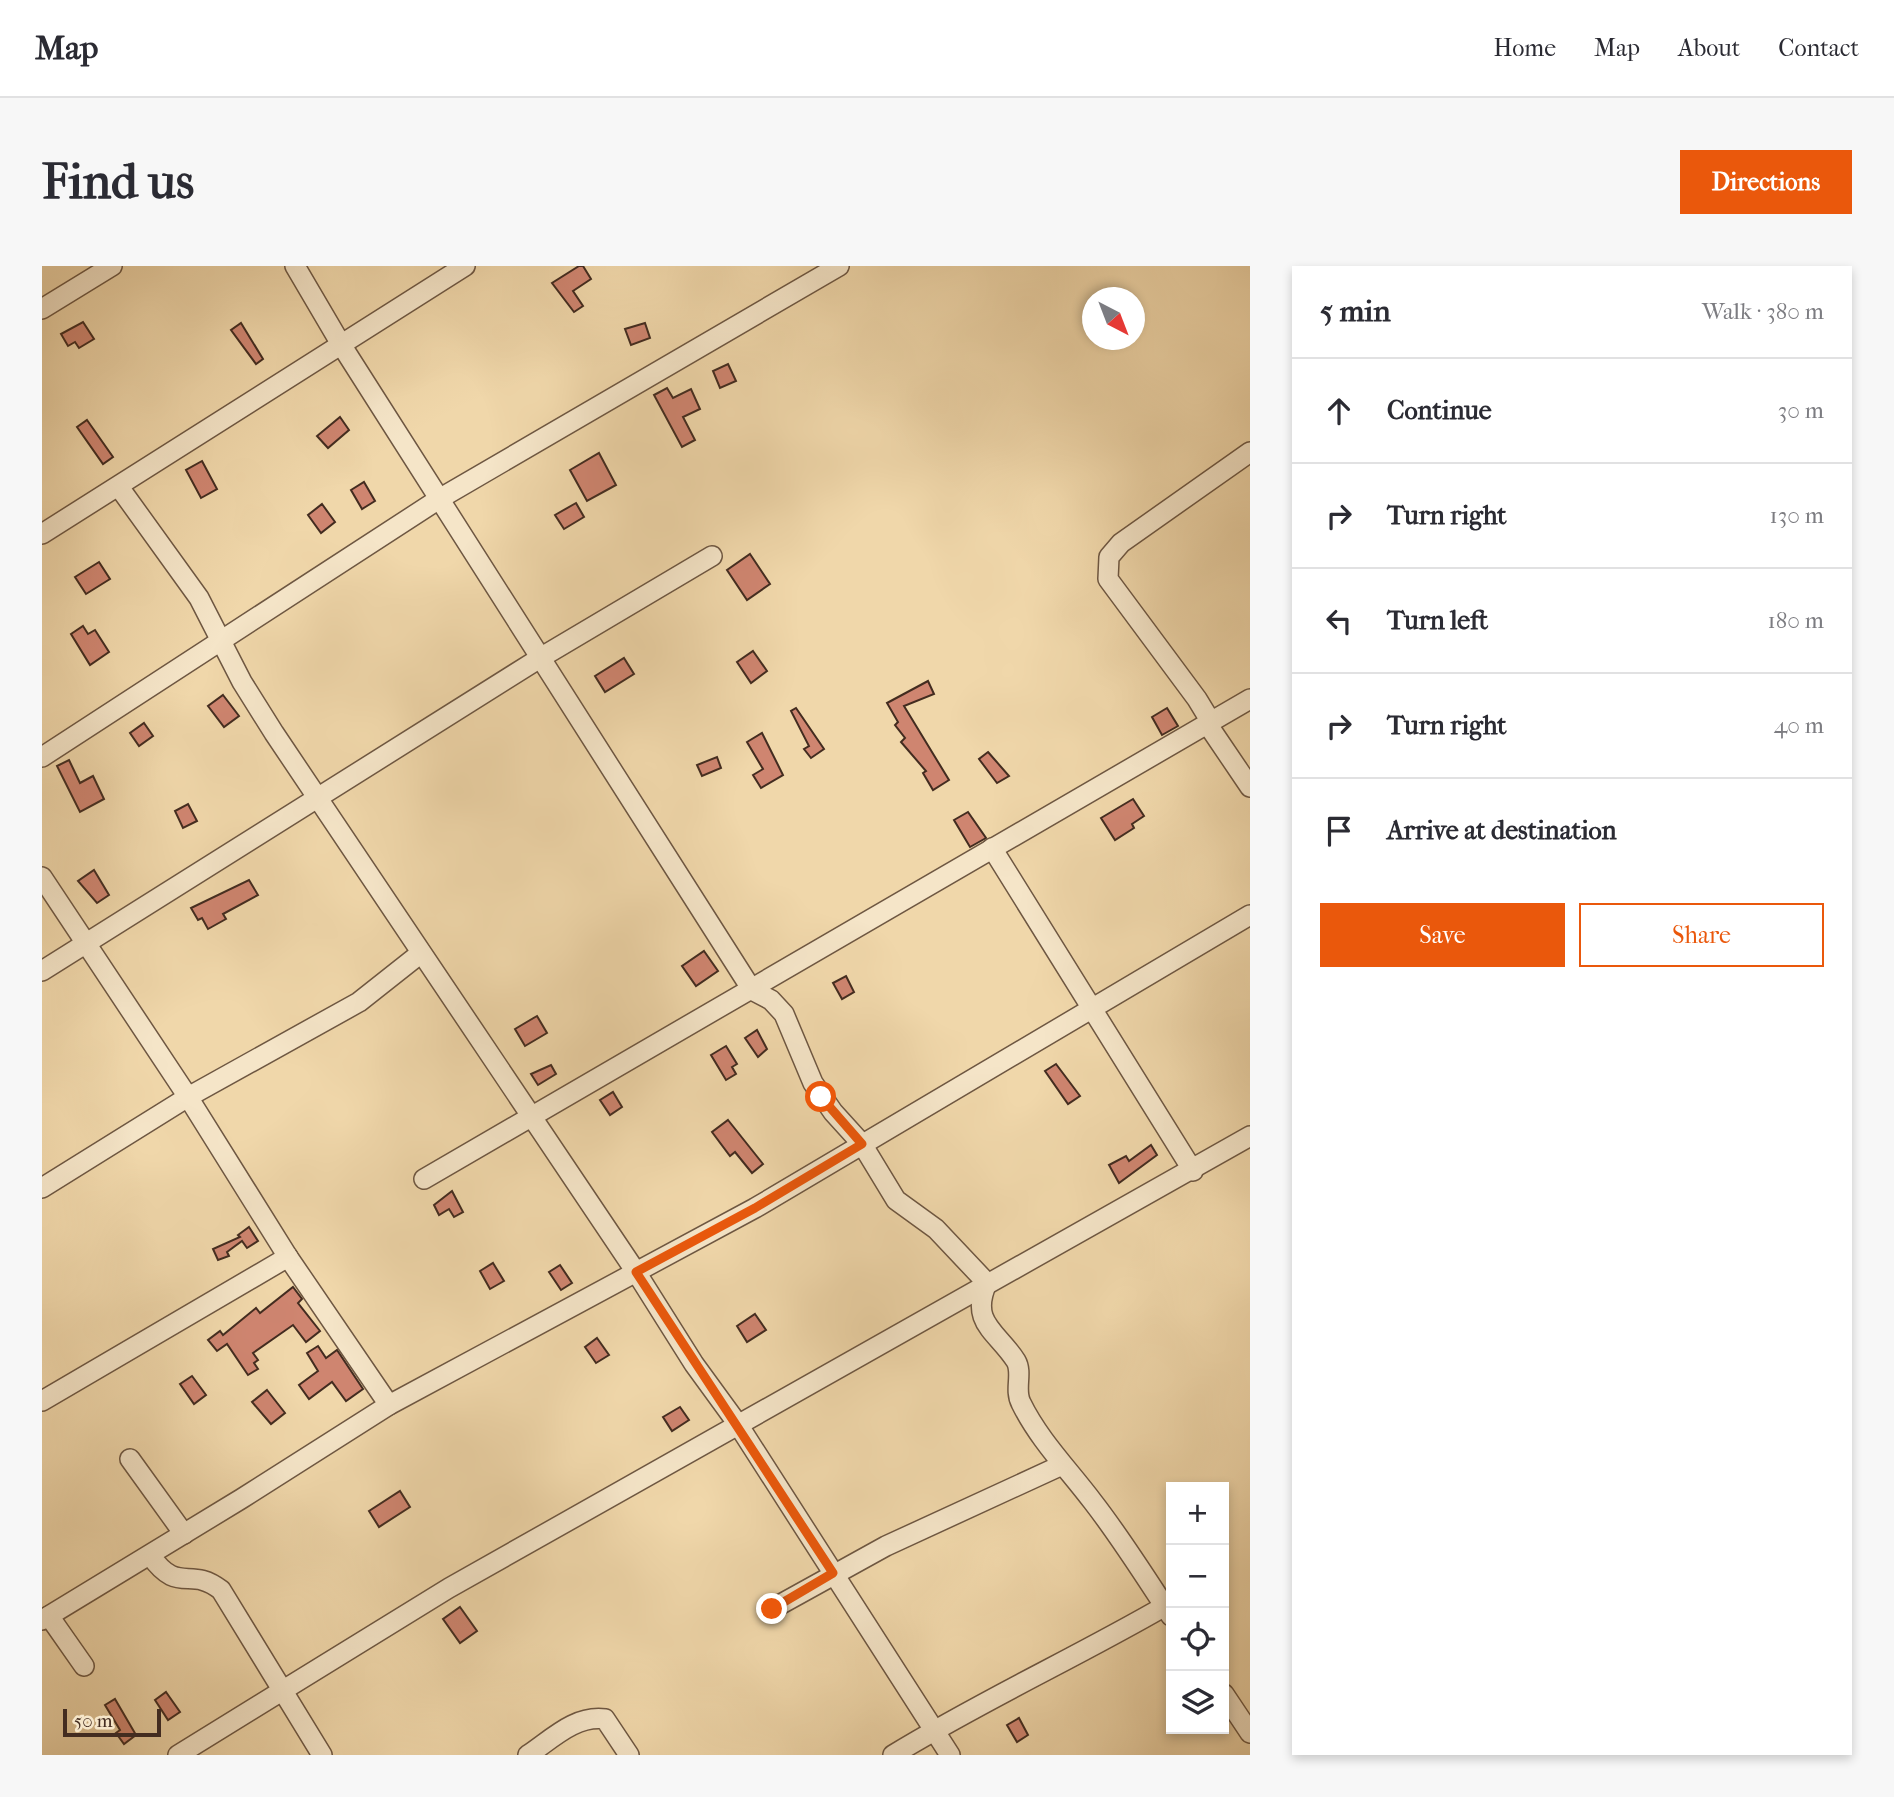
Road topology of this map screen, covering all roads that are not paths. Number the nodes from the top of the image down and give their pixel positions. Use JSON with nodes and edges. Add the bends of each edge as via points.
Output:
{"nodes":[{"id":1,"x":112,"y":266,"type":"edge"},
{"id":2,"x":295,"y":266,"type":"edge"},
{"id":3,"x":465,"y":266,"type":"edge"},
{"id":4,"x":839,"y":266,"type":"edge"},
{"id":5,"x":44,"y":304,"type":"edge"},
{"id":6,"x":342,"y":346,"type":"junction"},
{"id":7,"x":1250,"y":452,"type":"edge"},
{"id":8,"x":119,"y":487,"type":"junction"},
{"id":9,"x":439,"y":499,"type":"junction"},
{"id":10,"x":42,"y":534,"type":"edge"},
{"id":11,"x":712,"y":556,"type":"dead end"},
{"id":12,"x":224,"y":642,"type":"junction"},
{"id":13,"x":540,"y":658,"type":"junction"},
{"id":14,"x":1250,"y":699,"type":"edge"},
{"id":15,"x":1209,"y":723,"type":"junction"},
{"id":16,"x":42,"y":757,"type":"edge"},
{"id":17,"x":1250,"y":787,"type":"edge"},
{"id":18,"x":319,"y":799,"type":"junction"},
{"id":19,"x":992,"y":848,"type":"junction"},
{"id":20,"x":42,"y":877,"type":"edge"},
{"id":21,"x":1250,"y":915,"type":"edge"},
{"id":22,"x":88,"y":944,"type":"junction"},
{"id":23,"x":421,"y":953,"type":"junction"},
{"id":24,"x":42,"y":971,"type":"edge"},
{"id":25,"x":752,"y":990,"type":"junction"},
{"id":26,"x":1092,"y":1008,"type":"junction"},
{"id":27,"x":188,"y":1097,"type":"junction"},
{"id":28,"x":531,"y":1119,"type":"junction"},
{"id":29,"x":1250,"y":1136,"type":"edge"},
{"id":30,"x":862,"y":1144,"type":"junction"},
{"id":31,"x":1193,"y":1171,"type":"junction"},
{"id":32,"x":424,"y":1179,"type":"dead end"},
{"id":33,"x":42,"y":1188,"type":"edge"},
{"id":34,"x":288,"y":1257,"type":"junction"},
{"id":35,"x":636,"y":1272,"type":"junction"},
{"id":36,"x":987,"y":1283,"type":"junction"},
{"id":37,"x":42,"y":1401,"type":"edge"},
{"id":38,"x":389,"y":1405,"type":"junction"},
{"id":39,"x":737,"y":1423,"type":"junction"},
{"id":40,"x":130,"y":1459,"type":"dead end"},
{"id":41,"x":1062,"y":1465,"type":"junction"},
{"id":42,"x":184,"y":1534,"type":"junction"},
{"id":43,"x":150,"y":1555,"type":"junction"},
{"id":44,"x":833,"y":1573,"type":"junction"},
{"id":45,"x":1166,"y":1608,"type":"edge"},
{"id":46,"x":772,"y":1609,"type":"dead end"},
{"id":47,"x":1166,"y":1612,"type":"edge"},
{"id":48,"x":45,"y":1618,"type":"edge"},
{"id":49,"x":84,"y":1666,"type":"dead end"},
{"id":50,"x":281,"y":1689,"type":"junction"},
{"id":51,"x":1229,"y":1702,"type":"edge"},
{"id":52,"x":933,"y":1730,"type":"junction"},
{"id":53,"x":1250,"y":1733,"type":"edge"},
{"id":54,"x":178,"y":1755,"type":"edge"},
{"id":55,"x":322,"y":1755,"type":"edge"},
{"id":56,"x":528,"y":1755,"type":"edge"},
{"id":57,"x":629,"y":1755,"type":"edge"},
{"id":58,"x":893,"y":1755,"type":"edge"},
{"id":59,"x":950,"y":1755,"type":"edge"}],
"edges":[{"from":1,"to":5,"type":"street"},
{"from":2,"to":6,"type":"street"},
{"from":3,"to":6,"type":"street"},
{"from":4,"to":9,"type":"street"},
{"from":6,"to":8,"type":"street"},
{"from":6,"to":9,"type":"street"},
{"from":7,"to":15,"type":"street","via":[[1121,543],[1109,557],[1108,579],[1197,699]]},
{"from":8,"to":10,"type":"street"},
{"from":8,"to":12,"type":"street","via":[[199,598]]},
{"from":9,"to":12,"type":"street"},
{"from":9,"to":13,"type":"street"},
{"from":11,"to":13,"type":"street"},
{"from":12,"to":16,"type":"street"},
{"from":12,"to":18,"type":"street","via":[[242,682]]},
{"from":13,"to":18,"type":"street"},
{"from":13,"to":25,"type":"street"},
{"from":14,"to":15,"type":"street"},
{"from":15,"to":17,"type":"street"},
{"from":15,"to":19,"type":"street"},
{"from":18,"to":22,"type":"street"},
{"from":18,"to":23,"type":"street"},
{"from":19,"to":25,"type":"street"},
{"from":19,"to":26,"type":"street"},
{"from":20,"to":22,"type":"street"},
{"from":21,"to":26,"type":"street"},
{"from":22,"to":24,"type":"street"},
{"from":22,"to":27,"type":"street"},
{"from":23,"to":27,"type":"street","via":[[359,1002]]},
{"from":23,"to":28,"type":"street"},
{"from":25,"to":28,"type":"street"},
{"from":25,"to":30,"type":"street","via":[[784,1014],[813,1083]]},
{"from":26,"to":30,"type":"street"},
{"from":26,"to":31,"type":"street"},
{"from":27,"to":33,"type":"street"},
{"from":27,"to":34,"type":"street"},
{"from":28,"to":32,"type":"street"},
{"from":28,"to":35,"type":"street"},
{"from":29,"to":31,"type":"street"},
{"from":30,"to":35,"type":"street"},
{"from":30,"to":36,"type":"street","via":[[896,1200],[936,1229]]},
{"from":31,"to":36,"type":"street"},
{"from":34,"to":37,"type":"street"},
{"from":34,"to":38,"type":"street"},
{"from":35,"to":38,"type":"street"},
{"from":35,"to":39,"type":"street"},
{"from":36,"to":39,"type":"street"},
{"from":36,"to":41,"type":"street","via":[[980,1302],[982,1315],[1018,1364],[1020,1402]]},
{"from":38,"to":42,"type":"street"},
{"from":39,"to":44,"type":"street"},
{"from":39,"to":50,"type":"street"},
{"from":40,"to":42,"type":"street"},
{"from":41,"to":44,"type":"street"},
{"from":41,"to":45,"type":"street","via":[[1093,1500]]},
{"from":42,"to":43,"type":"street"},
{"from":43,"to":48,"type":"street"},
{"from":43,"to":50,"type":"street","via":[[174,1579],[207,1579],[221,1590]]},
{"from":44,"to":46,"type":"street"},
{"from":44,"to":52,"type":"street"},
{"from":47,"to":52,"type":"street"},
{"from":48,"to":49,"type":"street"},
{"from":50,"to":54,"type":"street"},
{"from":50,"to":55,"type":"street"},
{"from":51,"to":53,"type":"street"},
{"from":52,"to":58,"type":"street"},
{"from":52,"to":59,"type":"street"},
{"from":56,"to":57,"type":"street","via":[[593,1717],[605,1719]]}]}
